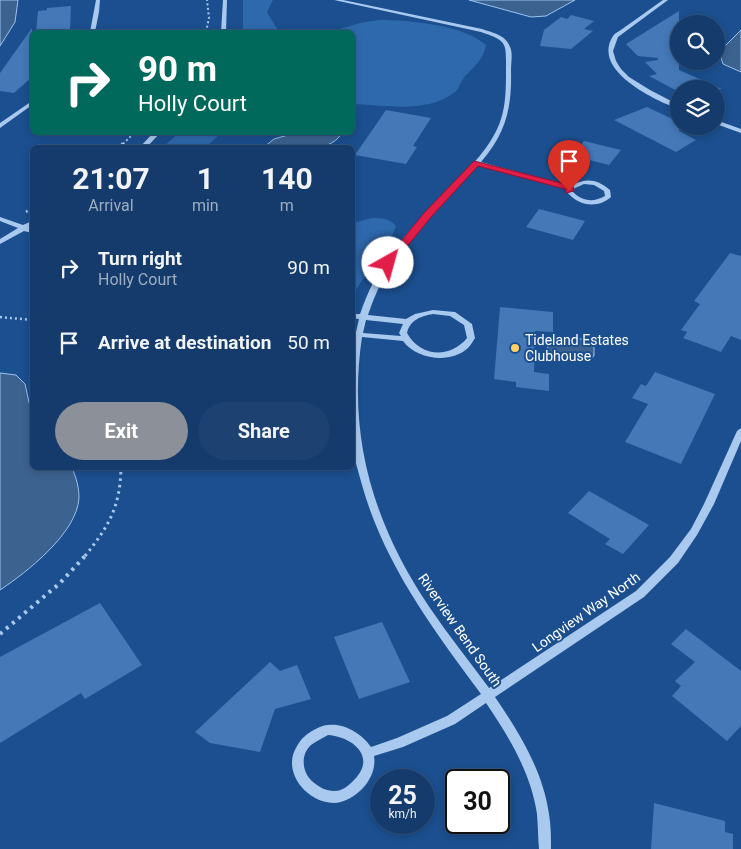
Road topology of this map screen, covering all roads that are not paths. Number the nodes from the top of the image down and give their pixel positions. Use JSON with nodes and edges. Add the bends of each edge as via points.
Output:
{"nodes":[{"id":1,"x":98,"y":0,"type":"edge"},
{"id":2,"x":225,"y":0,"type":"edge"},
{"id":3,"x":336,"y":0,"type":"edge"},
{"id":4,"x":666,"y":0,"type":"edge"},
{"id":5,"x":92,"y":30,"type":"edge"},
{"id":6,"x":224,"y":30,"type":"edge"},
{"id":7,"x":670,"y":102,"type":"edge"},
{"id":8,"x":30,"y":104,"type":"edge"},
{"id":9,"x":725,"y":125,"type":"edge"},
{"id":10,"x":0,"y":126,"type":"edge"},
{"id":11,"x":741,"y":131,"type":"edge"},
{"id":12,"x":155,"y":135,"type":"edge"},
{"id":13,"x":145,"y":145,"type":"edge"},
{"id":14,"x":477,"y":163,"type":"junction"},
{"id":15,"x":570,"y":188,"type":"junction"},
{"id":16,"x":0,"y":219,"type":"edge"},
{"id":17,"x":30,"y":224,"type":"edge"},
{"id":18,"x":23,"y":229,"type":"junction"},
{"id":19,"x":30,"y":231,"type":"edge"},
{"id":20,"x":30,"y":236,"type":"edge"},
{"id":21,"x":0,"y":242,"type":"edge"},
{"id":22,"x":355,"y":316,"type":"edge"},
{"id":23,"x":362,"y":317,"type":"junction"},
{"id":24,"x":407,"y":322,"type":"junction"},
{"id":25,"x":355,"y":334,"type":"edge"},
{"id":26,"x":405,"y":340,"type":"junction"},
{"id":27,"x":355,"y":427,"type":"edge"},
{"id":28,"x":741,"y":431,"type":"edge"},
{"id":29,"x":488,"y":695,"type":"junction"},
{"id":30,"x":368,"y":753,"type":"junction"},
{"id":31,"x":545,"y":849,"type":"edge"}],
"edges":[{"from":1,"to":5,"type":"street"},
{"from":2,"to":6,"type":"street"},
{"from":3,"to":14,"type":"street","name":"Riverview Bend South","via":[[482,31],[505,42],[508,50],[505,112],[497,134]]},
{"from":4,"to":7,"type":"street","via":[[616,36],[610,51],[615,66],[625,76]]},
{"from":8,"to":10,"type":"street"},
{"from":9,"to":11,"type":"street"},
{"from":12,"to":13,"type":"street"},
{"from":14,"to":15,"type":"street"},
{"from":14,"to":23,"type":"street","name":"Riverview Bend South","via":[[396,253],[382,273]]},
{"from":15,"to":15,"type":"street","via":[[573,197],[585,202],[600,202],[609,193],[602,186],[590,182]]},
{"from":16,"to":18,"type":"street"},
{"from":17,"to":18,"type":"street"},
{"from":18,"to":19,"type":"street"},
{"from":18,"to":20,"type":"street"},
{"from":18,"to":21,"type":"street"},
{"from":22,"to":23,"type":"street"},
{"from":23,"to":24,"type":"street"},
{"from":23,"to":25,"type":"street","name":"Riverview Bend South"},
{"from":24,"to":26,"type":"street","via":[[403,333]]},
{"from":24,"to":26,"type":"street","via":[[425,313],[452,314],[468,324],[472,338],[461,350],[440,355],[418,351]]},
{"from":25,"to":26,"type":"street"},
{"from":27,"to":29,"type":"street","name":"Riverview Bend South","via":[[362,467],[378,520],[405,578]]},
{"from":28,"to":29,"type":"street","name":"Longview Way North","via":[[702,519],[661,575],[620,608]]},
{"from":29,"to":30,"type":"street","via":[[438,727]]},
{"from":29,"to":31,"type":"street","name":"Riverview Bend South","via":[[521,747],[538,787],[546,829]]},
{"from":30,"to":30,"type":"street","via":[[351,734],[327,730],[306,741],[299,751],[297,768],[309,789],[319,795],[348,794],[366,776]]}]}
